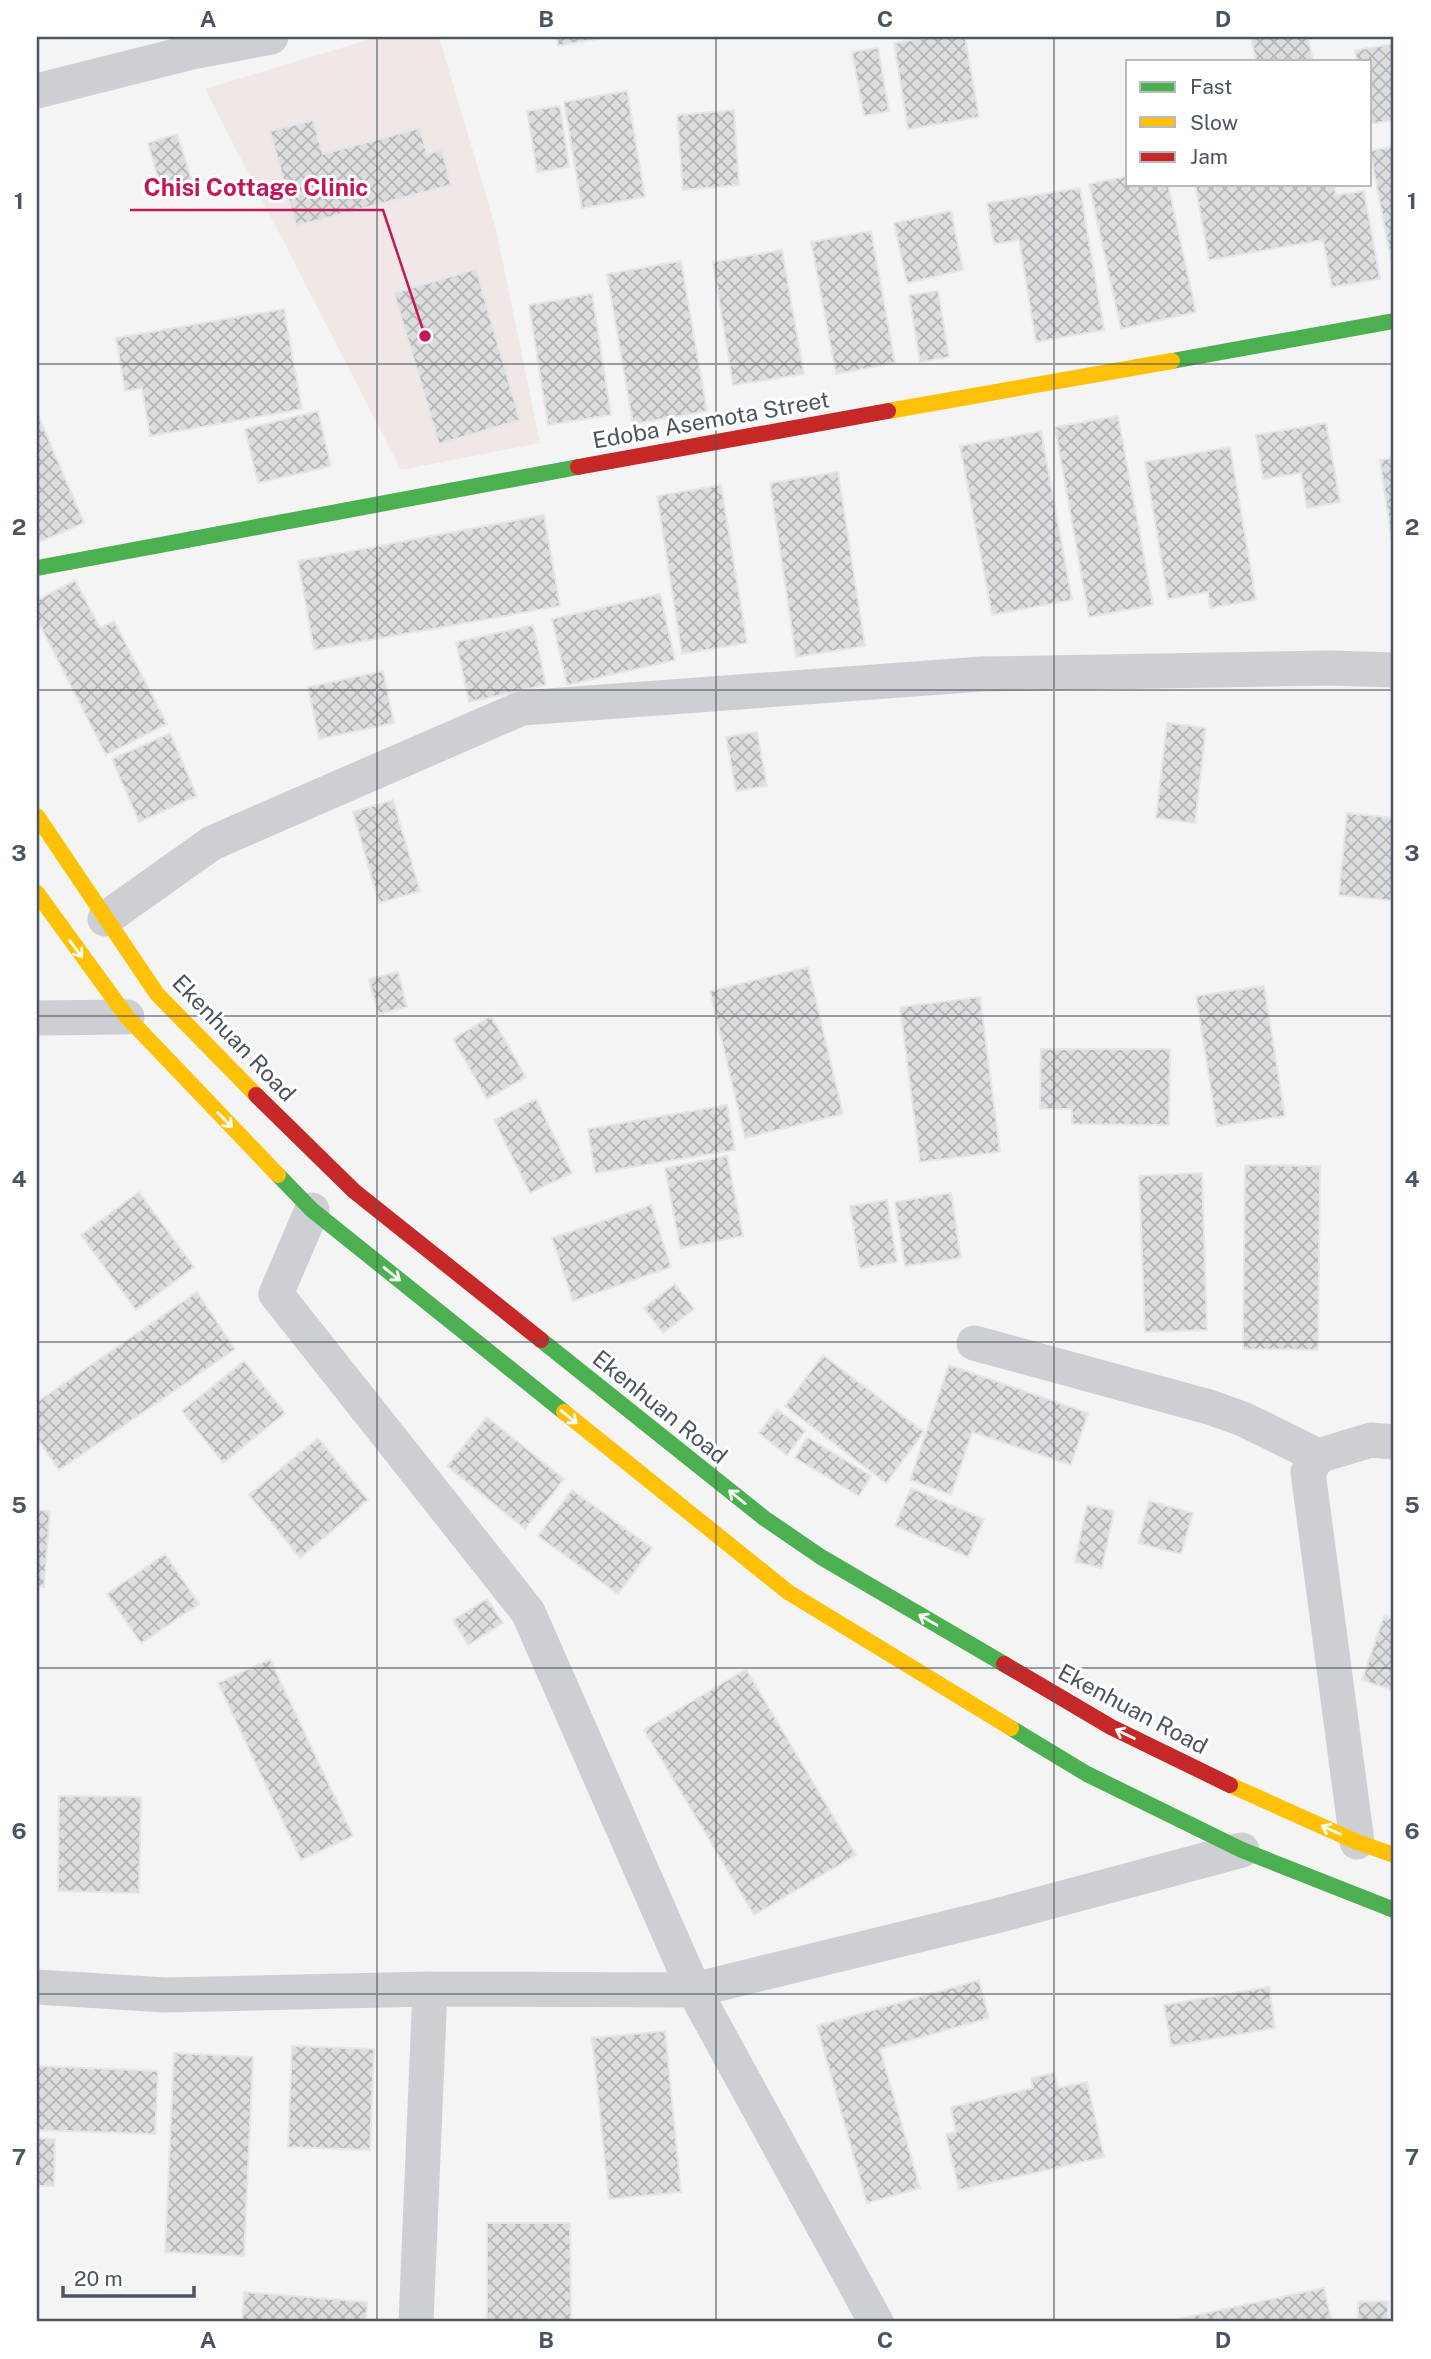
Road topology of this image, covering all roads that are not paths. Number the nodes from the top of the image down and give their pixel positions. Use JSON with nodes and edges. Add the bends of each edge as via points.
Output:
{"nodes":[{"id":1,"x":271,"y":37,"type":"edge"},
{"id":2,"x":190,"y":44,"type":"edge"},
{"id":3,"x":37,"y":91,"type":"edge"},
{"id":4,"x":1394,"y":321,"type":"edge"},
{"id":5,"x":37,"y":568,"type":"edge"},
{"id":6,"x":1394,"y":670,"type":"edge"},
{"id":7,"x":37,"y":816,"type":"edge"},
{"id":8,"x":37,"y":893,"type":"edge"},
{"id":9,"x":105,"y":919,"type":"junction"},
{"id":10,"x":127,"y":1017,"type":"junction"},
{"id":11,"x":37,"y":1018,"type":"edge"},
{"id":12,"x":312,"y":1210,"type":"junction"},
{"id":13,"x":974,"y":1343,"type":"dead end"},
{"id":14,"x":1394,"y":1442,"type":"edge"},
{"id":15,"x":1318,"y":1456,"type":"junction"},
{"id":16,"x":1357,"y":1842,"type":"junction"},
{"id":17,"x":1242,"y":1850,"type":"junction"},
{"id":18,"x":1394,"y":1855,"type":"edge"},
{"id":19,"x":1394,"y":1910,"type":"edge"},
{"id":20,"x":37,"y":1987,"type":"edge"},
{"id":21,"x":430,"y":1989,"type":"junction"},
{"id":22,"x":694,"y":1990,"type":"junction"},
{"id":23,"x":416,"y":2322,"type":"edge"},
{"id":24,"x":876,"y":2322,"type":"edge"}],
"edges":[{"from":1,"to":2,"type":"street"},
{"from":2,"to":3,"type":"street"},
{"from":4,"to":5,"type":"main road","name":"Edoba Asemota Street"},
{"from":6,"to":9,"type":"street","via":[[982,674],[522,708],[212,843]]},
{"from":7,"to":9,"type":"main road","name":"Ekenhuan Road"},
{"from":8,"to":10,"type":"main road","one_way":true},
{"from":16,"to":9,"type":"main road","name":"Ekenhuan Road","one_way":true,"via":[[1111,1727],[821,1557],[764,1518],[354,1191],[157,994]]},
{"from":10,"to":11,"type":"street"},
{"from":10,"to":12,"type":"main road","one_way":true},
{"from":12,"to":17,"type":"main road","one_way":true,"via":[[788,1592],[1087,1774]]},
{"from":12,"to":22,"type":"street","via":[[276,1294],[528,1612]]},
{"from":13,"to":15,"type":"street","via":[[1209,1407]]},
{"from":14,"to":15,"type":"street","via":[[1371,1440]]},
{"from":15,"to":16,"type":"street","via":[[1308,1472]]},
{"from":16,"to":18,"type":"main road","name":"Ekenhuan Road"},
{"from":17,"to":19,"type":"main road"},
{"from":17,"to":22,"type":"street"},
{"from":20,"to":21,"type":"street","via":[[164,1995]]},
{"from":21,"to":22,"type":"street"},
{"from":21,"to":23,"type":"street"},
{"from":22,"to":24,"type":"street"}]}
